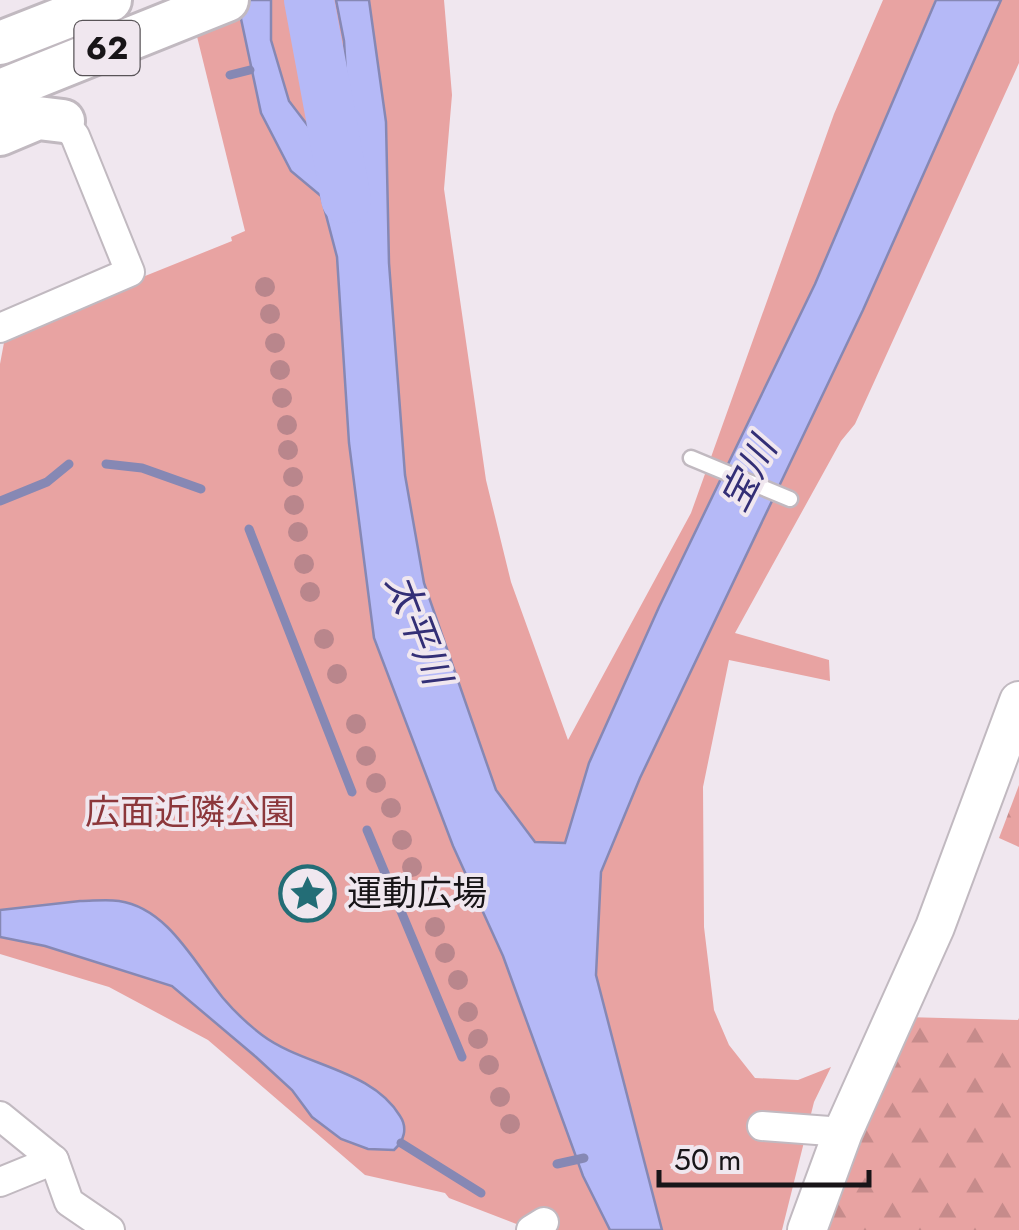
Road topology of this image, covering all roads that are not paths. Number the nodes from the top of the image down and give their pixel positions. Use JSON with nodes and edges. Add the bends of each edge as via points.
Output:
{"nodes":[{"id":1,"x":110,"y":0,"type":"edge"},
{"id":2,"x":221,"y":3,"type":"edge"},
{"id":3,"x":0,"y":43,"type":"edge"},
{"id":4,"x":0,"y":91,"type":"edge"},
{"id":5,"x":63,"y":122,"type":"joint"},
{"id":6,"x":0,"y":134,"type":"edge"},
{"id":7,"x":0,"y":328,"type":"edge"},
{"id":8,"x":691,"y":458,"type":"dead end"},
{"id":9,"x":790,"y":499,"type":"dead end"},
{"id":10,"x":1019,"y":700,"type":"edge"},
{"id":11,"x":0,"y":1116,"type":"edge"},
{"id":12,"x":762,"y":1126,"type":"dead end"},
{"id":13,"x":844,"y":1132,"type":"junction"},
{"id":14,"x":54,"y":1160,"type":"junction"},
{"id":15,"x":0,"y":1182,"type":"edge"},
{"id":16,"x":110,"y":1230,"type":"edge"},
{"id":17,"x":806,"y":1230,"type":"edge"}],
"edges":[{"from":1,"to":3,"type":"main road","number":"62"},
{"from":2,"to":4,"type":"main road","number":"62"},
{"from":5,"to":6,"type":"main road","via":[[38,118]]},
{"from":5,"to":7,"type":"street","via":[[75,136],[130,272]]},
{"from":8,"to":9,"type":"lane"},
{"from":10,"to":13,"type":"street","via":[[935,927]]},
{"from":11,"to":14,"type":"street"},
{"from":12,"to":13,"type":"street"},
{"from":13,"to":17,"type":"street"},
{"from":14,"to":15,"type":"street"},
{"from":14,"to":16,"type":"street","via":[[69,1202]]}]}
